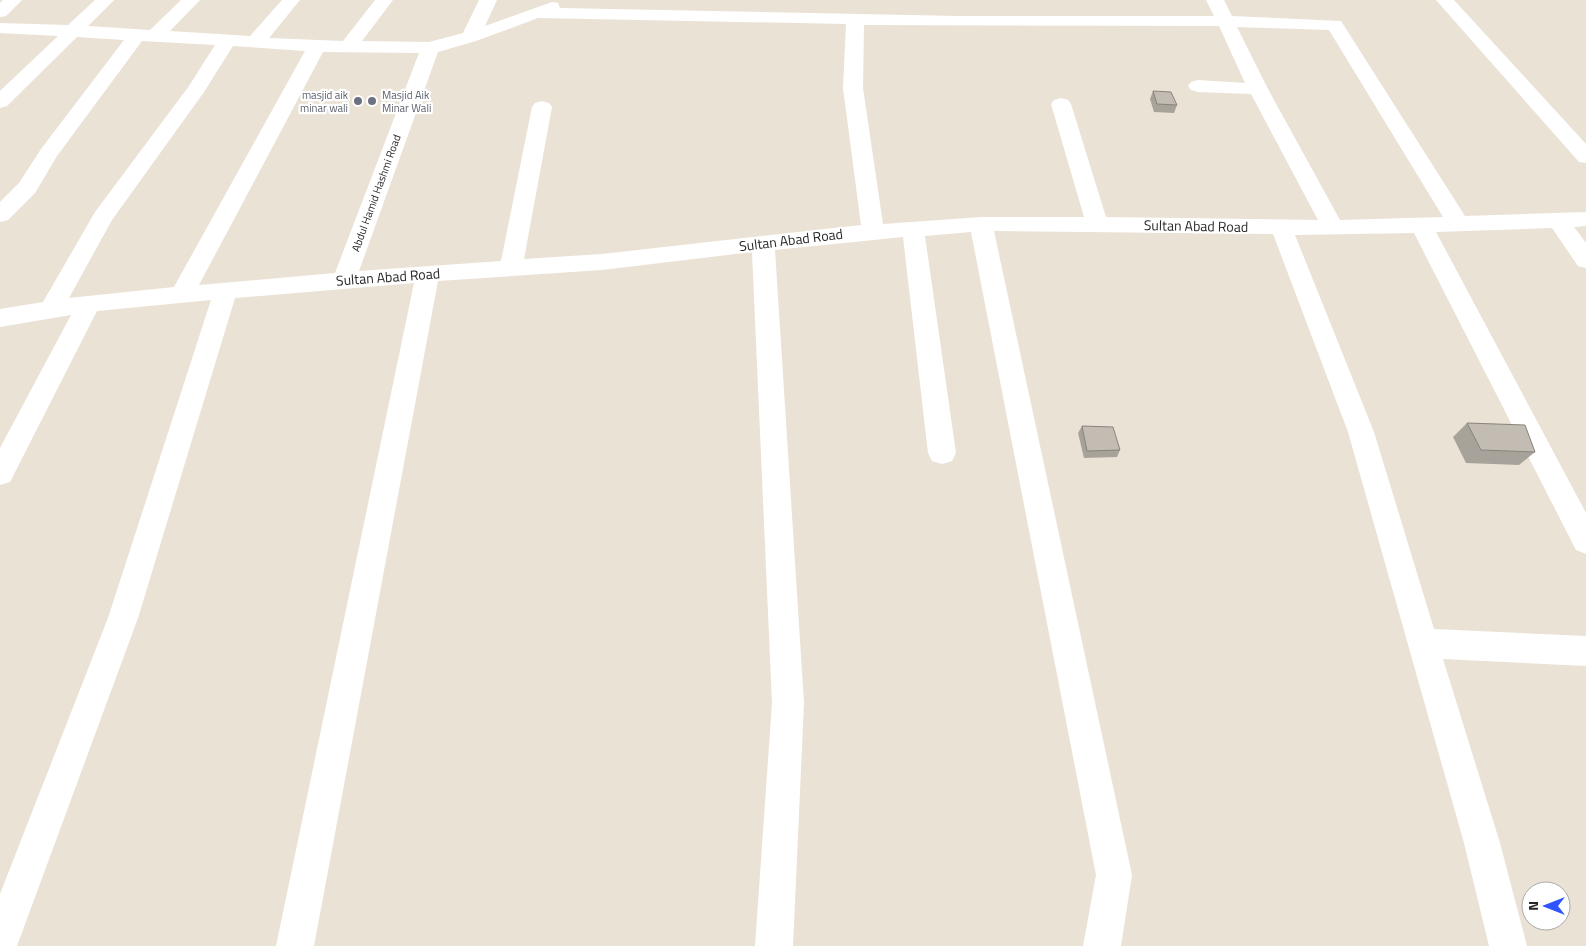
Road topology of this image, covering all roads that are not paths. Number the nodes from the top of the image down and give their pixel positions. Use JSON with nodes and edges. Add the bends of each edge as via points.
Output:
{"nodes":[{"id":1,"x":14,"y":0,"type":"edge"},
{"id":2,"x":105,"y":0,"type":"edge"},
{"id":3,"x":191,"y":0,"type":"edge"},
{"id":4,"x":292,"y":0,"type":"edge"},
{"id":5,"x":384,"y":0,"type":"edge"},
{"id":6,"x":488,"y":0,"type":"edge"},
{"id":7,"x":570,"y":0,"type":"edge"},
{"id":8,"x":1215,"y":0,"type":"edge"},
{"id":9,"x":1445,"y":0,"type":"edge"},
{"id":10,"x":530,"y":10,"type":"edge"},
{"id":11,"x":0,"y":12,"type":"edge"},
{"id":12,"x":855,"y":19,"type":"junction"},
{"id":13,"x":1225,"y":22,"type":"junction"},
{"id":14,"x":0,"y":28,"type":"edge"},
{"id":15,"x":73,"y":31,"type":"junction"},
{"id":16,"x":145,"y":36,"type":"junction"},
{"id":17,"x":470,"y":37,"type":"junction"},
{"id":18,"x":228,"y":41,"type":"junction"},
{"id":19,"x":254,"y":42,"type":"junction"},
{"id":20,"x":317,"y":46,"type":"junction"},
{"id":21,"x":348,"y":47,"type":"junction"},
{"id":22,"x":430,"y":48,"type":"junction"},
{"id":23,"x":1198,"y":86,"type":"dead end"},
{"id":24,"x":1258,"y":89,"type":"junction"},
{"id":25,"x":0,"y":102,"type":"edge"},
{"id":26,"x":1061,"y":104,"type":"dead end"},
{"id":27,"x":542,"y":107,"type":"dead end"},
{"id":28,"x":1586,"y":156,"type":"edge"},
{"id":29,"x":0,"y":215,"type":"edge"},
{"id":30,"x":1586,"y":219,"type":"edge"},
{"id":31,"x":1558,"y":220,"type":"junction"},
{"id":32,"x":1458,"y":223,"type":"junction"},
{"id":33,"x":981,"y":224,"type":"junction"},
{"id":34,"x":1097,"y":224,"type":"junction"},
{"id":35,"x":1421,"y":225,"type":"junction"},
{"id":36,"x":1281,"y":227,"type":"junction"},
{"id":37,"x":1333,"y":228,"type":"junction"},
{"id":38,"x":913,"y":230,"type":"junction"},
{"id":39,"x":873,"y":233,"type":"junction"},
{"id":40,"x":763,"y":243,"type":"junction"},
{"id":41,"x":1586,"y":260,"type":"edge"},
{"id":42,"x":511,"y":268,"type":"junction"},
{"id":43,"x":428,"y":274,"type":"junction"},
{"id":44,"x":344,"y":280,"type":"junction"},
{"id":45,"x":226,"y":290,"type":"junction"},
{"id":46,"x":182,"y":294,"type":"junction"},
{"id":47,"x":89,"y":303,"type":"junction"},
{"id":48,"x":51,"y":309,"type":"junction"},
{"id":49,"x":0,"y":318,"type":"edge"},
{"id":50,"x":942,"y":453,"type":"dead end"},
{"id":51,"x":0,"y":474,"type":"edge"},
{"id":52,"x":1586,"y":541,"type":"edge"},
{"id":53,"x":1423,"y":643,"type":"junction"},
{"id":54,"x":1586,"y":651,"type":"edge"},
{"id":55,"x":0,"y":942,"type":"edge"},
{"id":56,"x":295,"y":946,"type":"edge"},
{"id":57,"x":774,"y":946,"type":"edge"},
{"id":58,"x":1102,"y":946,"type":"edge"},
{"id":59,"x":1508,"y":946,"type":"edge"}],
"edges":[{"from":1,"to":11,"type":"street"},
{"from":2,"to":15,"type":"street"},
{"from":3,"to":16,"type":"street"},
{"from":4,"to":19,"type":"street"},
{"from":5,"to":21,"type":"street"},
{"from":6,"to":17,"type":"street"},
{"from":7,"to":10,"type":"street"},
{"from":8,"to":13,"type":"street"},
{"from":9,"to":28,"type":"street"},
{"from":10,"to":12,"type":"street"},
{"from":10,"to":17,"type":"street"},
{"from":12,"to":13,"type":"street"},
{"from":12,"to":39,"type":"street","via":[[853,88]]},
{"from":13,"to":24,"type":"street"},
{"from":13,"to":32,"type":"street","via":[[1335,24]]},
{"from":14,"to":15,"type":"street"},
{"from":15,"to":16,"type":"street"},
{"from":15,"to":25,"type":"street"},
{"from":16,"to":18,"type":"street"},
{"from":16,"to":29,"type":"street","via":[[48,154],[27,188]]},
{"from":17,"to":22,"type":"street"},
{"from":18,"to":19,"type":"street"},
{"from":18,"to":48,"type":"street","via":[[103,217]]},
{"from":19,"to":20,"type":"street"},
{"from":20,"to":21,"type":"street"},
{"from":20,"to":46,"type":"street"},
{"from":21,"to":22,"type":"street"},
{"from":22,"to":44,"type":"street","name":"Abdul Hamid Hashmi Road"},
{"from":23,"to":24,"type":"street"},
{"from":24,"to":37,"type":"street"},
{"from":26,"to":34,"type":"street"},
{"from":27,"to":42,"type":"street"},
{"from":30,"to":31,"type":"street","name":"Sultan Abad Road"},
{"from":31,"to":32,"type":"street","name":"Sultan Abad Road"},
{"from":31,"to":41,"type":"street"},
{"from":32,"to":35,"type":"street","name":"Sultan Abad Road"},
{"from":33,"to":34,"type":"street","name":"Sultan Abad Road"},
{"from":33,"to":38,"type":"street","name":"Sultan Abad Road"},
{"from":33,"to":58,"type":"street","via":[[1114,875]]},
{"from":34,"to":36,"type":"street","name":"Sultan Abad Road"},
{"from":35,"to":37,"type":"street","name":"Sultan Abad Road"},
{"from":35,"to":52,"type":"street"},
{"from":36,"to":37,"type":"street","name":"Sultan Abad Road"},
{"from":36,"to":53,"type":"street","via":[[1361,432]]},
{"from":38,"to":39,"type":"street","name":"Sultan Abad Road"},
{"from":38,"to":50,"type":"street"},
{"from":39,"to":40,"type":"street","name":"Sultan Abad Road"},
{"from":40,"to":42,"type":"street","name":"Sultan Abad Road","via":[[602,262]]},
{"from":40,"to":57,"type":"street","via":[[788,703]]},
{"from":42,"to":43,"type":"street","name":"Sultan Abad Road"},
{"from":43,"to":44,"type":"street","name":"Sultan Abad Road"},
{"from":43,"to":56,"type":"street"},
{"from":44,"to":45,"type":"street","name":"Sultan Abad Road"},
{"from":45,"to":46,"type":"street","name":"Sultan Abad Road"},
{"from":45,"to":55,"type":"street","via":[[123,618]]},
{"from":46,"to":47,"type":"street","name":"Sultan Abad Road"},
{"from":47,"to":48,"type":"street","name":"Sultan Abad Road"},
{"from":47,"to":51,"type":"street"},
{"from":48,"to":49,"type":"street","name":"Sultan Abad Road"},
{"from":53,"to":54,"type":"street"},
{"from":53,"to":59,"type":"street","via":[[1482,843]]}]}
